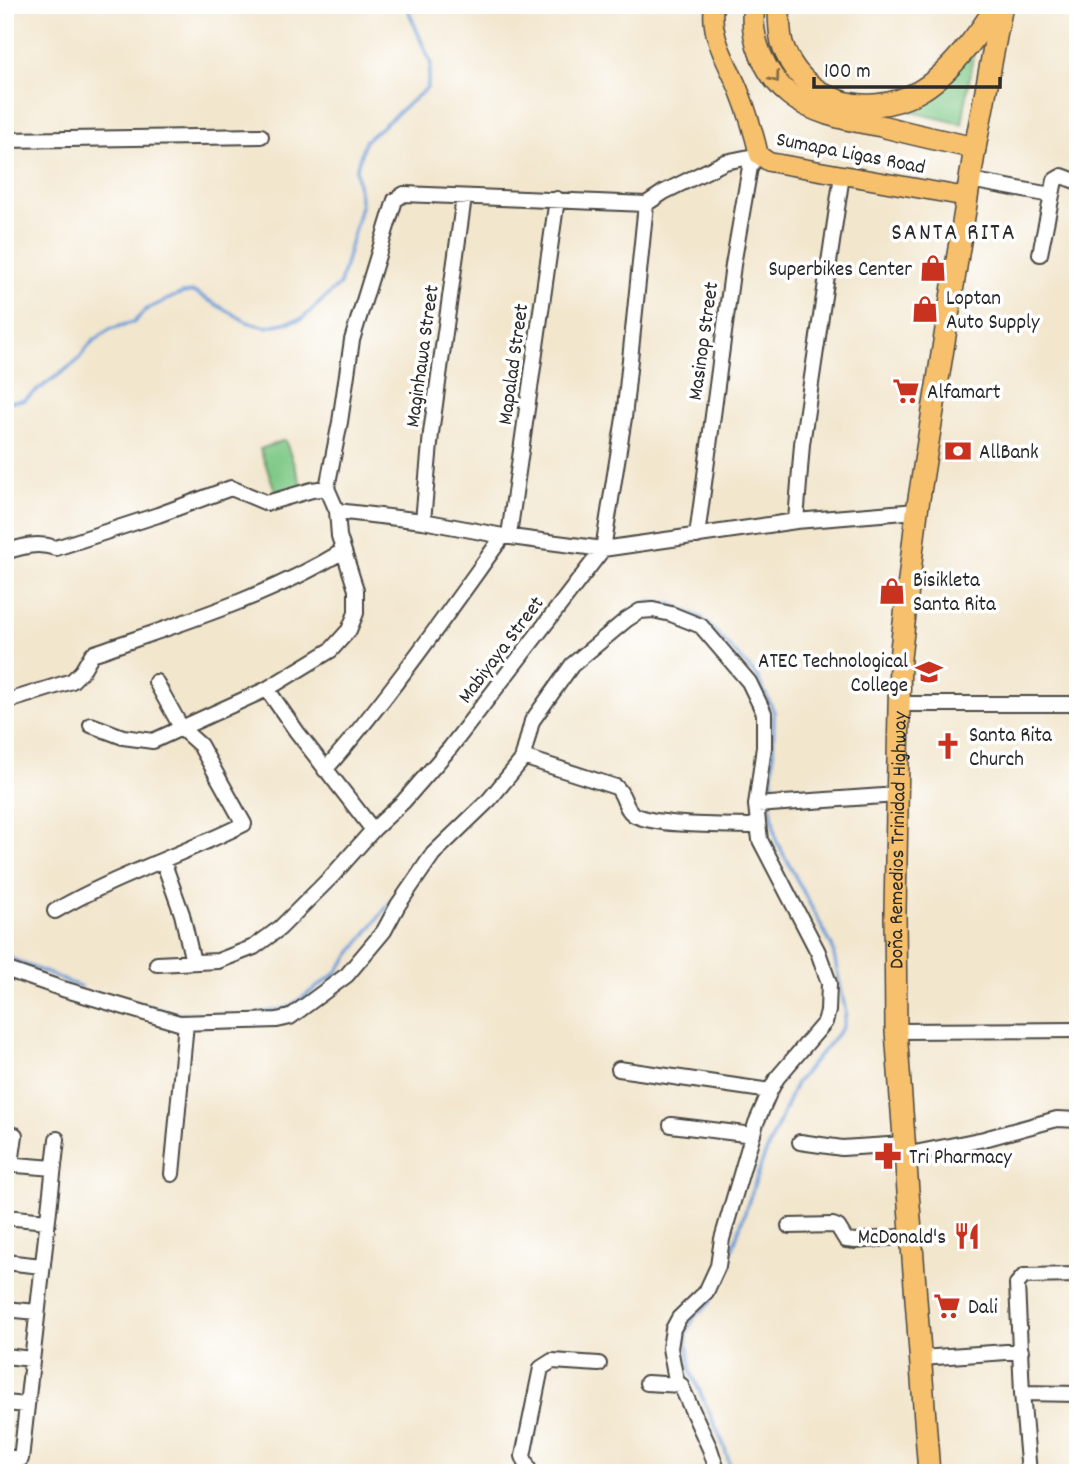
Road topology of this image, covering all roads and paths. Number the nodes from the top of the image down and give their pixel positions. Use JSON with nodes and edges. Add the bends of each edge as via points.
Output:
{"nodes":[{"id":1,"x":714,"y":5,"type":"edge"},
{"id":2,"x":754,"y":5,"type":"edge"},
{"id":3,"x":779,"y":5,"type":"edge"},
{"id":4,"x":1000,"y":5,"type":"edge"},
{"id":5,"x":864,"y":107,"type":"junction"},
{"id":6,"x":261,"y":136,"type":"dead end"},
{"id":7,"x":5,"y":140,"type":"edge"},
{"id":8,"x":976,"y":142,"type":"junction"},
{"id":9,"x":759,"y":155,"type":"junction"},
{"id":10,"x":842,"y":175,"type":"junction"},
{"id":11,"x":1078,"y":182,"type":"edge"},
{"id":12,"x":969,"y":188,"type":"junction"},
{"id":13,"x":1051,"y":195,"type":"junction"},
{"id":14,"x":464,"y":197,"type":"junction"},
{"id":15,"x":557,"y":200,"type":"junction"},
{"id":16,"x":646,"y":204,"type":"junction"},
{"id":17,"x":1040,"y":254,"type":"dead end"},
{"id":18,"x":327,"y":488,"type":"junction"},
{"id":19,"x":337,"y":511,"type":"junction"},
{"id":20,"x":917,"y":511,"type":"junction"},
{"id":21,"x":423,"y":521,"type":"junction"},
{"id":22,"x":796,"y":521,"type":"junction"},
{"id":23,"x":506,"y":535,"type":"junction"},
{"id":24,"x":697,"y":536,"type":"junction"},
{"id":25,"x":603,"y":549,"type":"junction"},
{"id":26,"x":343,"y":551,"type":"junction"},
{"id":27,"x":5,"y":552,"type":"edge"},
{"id":28,"x":156,"y":682,"type":"dead end"},
{"id":29,"x":267,"y":689,"type":"junction"},
{"id":30,"x":5,"y":702,"type":"edge"},
{"id":31,"x":898,"y":704,"type":"junction"},
{"id":32,"x":1078,"y":704,"type":"edge"},
{"id":33,"x":91,"y":725,"type":"dead end"},
{"id":34,"x":182,"y":729,"type":"junction"},
{"id":35,"x":523,"y":757,"type":"junction"},
{"id":36,"x":325,"y":770,"type":"junction"},
{"id":37,"x":897,"y":795,"type":"junction"},
{"id":38,"x":760,"y":804,"type":"junction"},
{"id":39,"x":758,"y":826,"type":"junction"},
{"id":40,"x":373,"y":830,"type":"junction"},
{"id":41,"x":163,"y":861,"type":"junction"},
{"id":42,"x":55,"y":911,"type":"dead end"},
{"id":43,"x":193,"y":962,"type":"junction"},
{"id":44,"x":157,"y":964,"type":"dead end"},
{"id":45,"x":5,"y":969,"type":"edge"},
{"id":46,"x":186,"y":1023,"type":"junction"},
{"id":47,"x":1078,"y":1030,"type":"edge"},
{"id":48,"x":897,"y":1031,"type":"junction"},
{"id":49,"x":619,"y":1069,"type":"dead end"},
{"id":50,"x":770,"y":1091,"type":"junction"},
{"id":51,"x":1078,"y":1120,"type":"edge"},
{"id":52,"x":671,"y":1125,"type":"dead end"},
{"id":53,"x":15,"y":1135,"type":"dead end"},
{"id":54,"x":752,"y":1135,"type":"junction"},
{"id":55,"x":57,"y":1139,"type":"dead end"},
{"id":56,"x":800,"y":1142,"type":"dead end"},
{"id":57,"x":904,"y":1149,"type":"junction"},
{"id":58,"x":8,"y":1164,"type":"edge"},
{"id":59,"x":53,"y":1168,"type":"junction"},
{"id":60,"x":172,"y":1174,"type":"dead end"},
{"id":61,"x":5,"y":1217,"type":"edge"},
{"id":62,"x":47,"y":1221,"type":"junction"},
{"id":63,"x":789,"y":1226,"type":"dead end"},
{"id":64,"x":910,"y":1236,"type":"junction"},
{"id":65,"x":5,"y":1262,"type":"edge"},
{"id":66,"x":42,"y":1266,"type":"junction"},
{"id":67,"x":1078,"y":1275,"type":"edge"},
{"id":68,"x":5,"y":1309,"type":"edge"},
{"id":69,"x":37,"y":1312,"type":"junction"},
{"id":70,"x":1021,"y":1351,"type":"junction"},
{"id":71,"x":5,"y":1356,"type":"edge"},
{"id":72,"x":921,"y":1358,"type":"junction"},
{"id":73,"x":32,"y":1359,"type":"junction"},
{"id":74,"x":600,"y":1364,"type":"dead end"},
{"id":75,"x":647,"y":1383,"type":"dead end"},
{"id":76,"x":681,"y":1385,"type":"junction"},
{"id":77,"x":1021,"y":1394,"type":"junction"},
{"id":78,"x":1078,"y":1394,"type":"edge"},
{"id":79,"x":5,"y":1402,"type":"edge"},
{"id":80,"x":27,"y":1405,"type":"junction"},
{"id":81,"x":5,"y":1457,"type":"edge"},
{"id":82,"x":530,"y":1473,"type":"edge"},
{"id":83,"x":718,"y":1473,"type":"edge"},
{"id":84,"x":929,"y":1473,"type":"edge"},
{"id":85,"x":1029,"y":1473,"type":"edge"}],
"edges":[{"from":1,"to":9,"type":"main road","name":"Sumapa Ligas Road","via":[[718,45],[739,90]]},
{"from":2,"to":8,"type":"highway","one_way":true,"via":[[752,18],[764,63],[792,96],[829,114]]},
{"from":3,"to":5,"type":"highway","via":[[782,41],[801,77],[834,100]]},
{"from":4,"to":5,"type":"highway","via":[[948,69],[920,92]]},
{"from":4,"to":8,"type":"highway","name":"Doña Remedios Trinidad Highway"},
{"from":5,"to":8,"type":"highway"},
{"from":6,"to":7,"type":"street"},
{"from":8,"to":12,"type":"highway","name":"Doña Remedios Trinidad Highway"},
{"from":9,"to":10,"type":"main road","name":"Sumapa Ligas Road","via":[[769,162]]},
{"from":9,"to":16,"type":"street","via":[[725,162]]},
{"from":9,"to":24,"type":"street","name":"Masinop Street","via":[[750,167],[733,265]]},
{"from":10,"to":12,"type":"main road","name":"Sumapa Ligas Road"},
{"from":10,"to":22,"type":"street","via":[[802,444]]},
{"from":11,"to":13,"type":"street","via":[[1062,176],[1055,180]]},
{"from":12,"to":13,"type":"street"},
{"from":12,"to":20,"type":"highway","name":"Doña Remedios Trinidad Highway"},
{"from":13,"to":17,"type":"street"},
{"from":14,"to":15,"type":"street"},
{"from":14,"to":18,"type":"street","via":[[404,194],[395,200],[352,340]]},
{"from":14,"to":21,"type":"street","name":"Maginhawa Street"},
{"from":15,"to":16,"type":"street"},
{"from":15,"to":23,"type":"street","name":"Mapalad Street"},
{"from":16,"to":25,"type":"street","name":"Mabiyaya Street","via":[[624,418]]},
{"from":18,"to":19,"type":"street"},
{"from":18,"to":27,"type":"street","via":[[267,503],[231,488],[56,548],[33,544]]},
{"from":19,"to":21,"type":"street"},
{"from":19,"to":26,"type":"street"},
{"from":20,"to":22,"type":"street"},
{"from":20,"to":31,"type":"highway","name":"Doña Remedios Trinidad Highway"},
{"from":21,"to":23,"type":"street"},
{"from":22,"to":24,"type":"street"},
{"from":23,"to":25,"type":"street"},
{"from":23,"to":36,"type":"street","via":[[361,729]]},
{"from":24,"to":25,"type":"street"},
{"from":25,"to":40,"type":"street","name":"Mabiyaya Street","via":[[450,748]]},
{"from":26,"to":29,"type":"street","via":[[356,590],[356,612],[349,630],[331,650]]},
{"from":26,"to":30,"type":"street","via":[[295,579],[232,605],[92,654],[72,681]]},
{"from":28,"to":34,"type":"street"},
{"from":29,"to":34,"type":"street"},
{"from":29,"to":36,"type":"street"},
{"from":31,"to":32,"type":"street"},
{"from":31,"to":37,"type":"highway","name":"Doña Remedios Trinidad Highway"},
{"from":33,"to":34,"type":"street","via":[[123,737],[153,741]]},
{"from":34,"to":41,"type":"street","via":[[200,745],[244,824]]},
{"from":35,"to":38,"type":"street","via":[[532,721],[572,665],[626,620],[640,611],[653,610],[701,626],[749,682],[764,713]]},
{"from":35,"to":39,"type":"street","via":[[617,787],[635,816],[664,822]]},
{"from":35,"to":46,"type":"street","via":[[489,800],[433,853],[348,975],[290,1017]]},
{"from":36,"to":40,"type":"street"},
{"from":37,"to":38,"type":"street"},
{"from":37,"to":48,"type":"highway","name":"Doña Remedios Trinidad Highway"},
{"from":38,"to":39,"type":"street"},
{"from":39,"to":50,"type":"street","via":[[760,840],[818,951],[829,983],[824,1022]]},
{"from":40,"to":43,"type":"street","name":"Mabiyaya Street","via":[[280,928],[254,947],[218,961]]},
{"from":41,"to":42,"type":"street","via":[[92,890]]},
{"from":41,"to":43,"type":"street"},
{"from":43,"to":44,"type":"street","name":"Mabiyaya Street"},
{"from":45,"to":46,"type":"street"},
{"from":46,"to":60,"type":"street"},
{"from":47,"to":48,"type":"street"},
{"from":48,"to":57,"type":"highway","name":"Doña Remedios Trinidad Highway"},
{"from":49,"to":50,"type":"street"},
{"from":50,"to":54,"type":"street"},
{"from":51,"to":57,"type":"street","via":[[1057,1119],[984,1139]]},
{"from":52,"to":54,"type":"street"},
{"from":53,"to":58,"type":"street"},
{"from":54,"to":76,"type":"street","via":[[718,1266],[706,1292],[673,1329],[670,1348]]},
{"from":55,"to":59,"type":"street"},
{"from":56,"to":57,"type":"street"},
{"from":57,"to":64,"type":"highway","name":"Doña Remedios Trinidad Highway"},
{"from":58,"to":59,"type":"street"},
{"from":59,"to":62,"type":"street"},
{"from":61,"to":62,"type":"street"},
{"from":62,"to":66,"type":"street"},
{"from":63,"to":64,"type":"street","via":[[833,1225],[846,1240],[856,1241]]},
{"from":64,"to":72,"type":"highway","name":"Doña Remedios Trinidad Highway"},
{"from":65,"to":66,"type":"street"},
{"from":66,"to":69,"type":"street"},
{"from":67,"to":70,"type":"street","via":[[1024,1276],[1017,1284]]},
{"from":68,"to":69,"type":"street"},
{"from":69,"to":73,"type":"street"},
{"from":70,"to":72,"type":"street"},
{"from":70,"to":77,"type":"street"},
{"from":71,"to":73,"type":"street"},
{"from":72,"to":84,"type":"highway","name":"Doña Remedios Trinidad Highway"},
{"from":73,"to":80,"type":"street"},
{"from":74,"to":82,"type":"street","via":[[552,1362],[541,1367],[523,1456]]},
{"from":75,"to":76,"type":"street"},
{"from":76,"to":83,"type":"street"},
{"from":77,"to":78,"type":"street"},
{"from":77,"to":85,"type":"street"},
{"from":79,"to":80,"type":"street"},
{"from":80,"to":81,"type":"street","via":[[21,1459]]}]}
